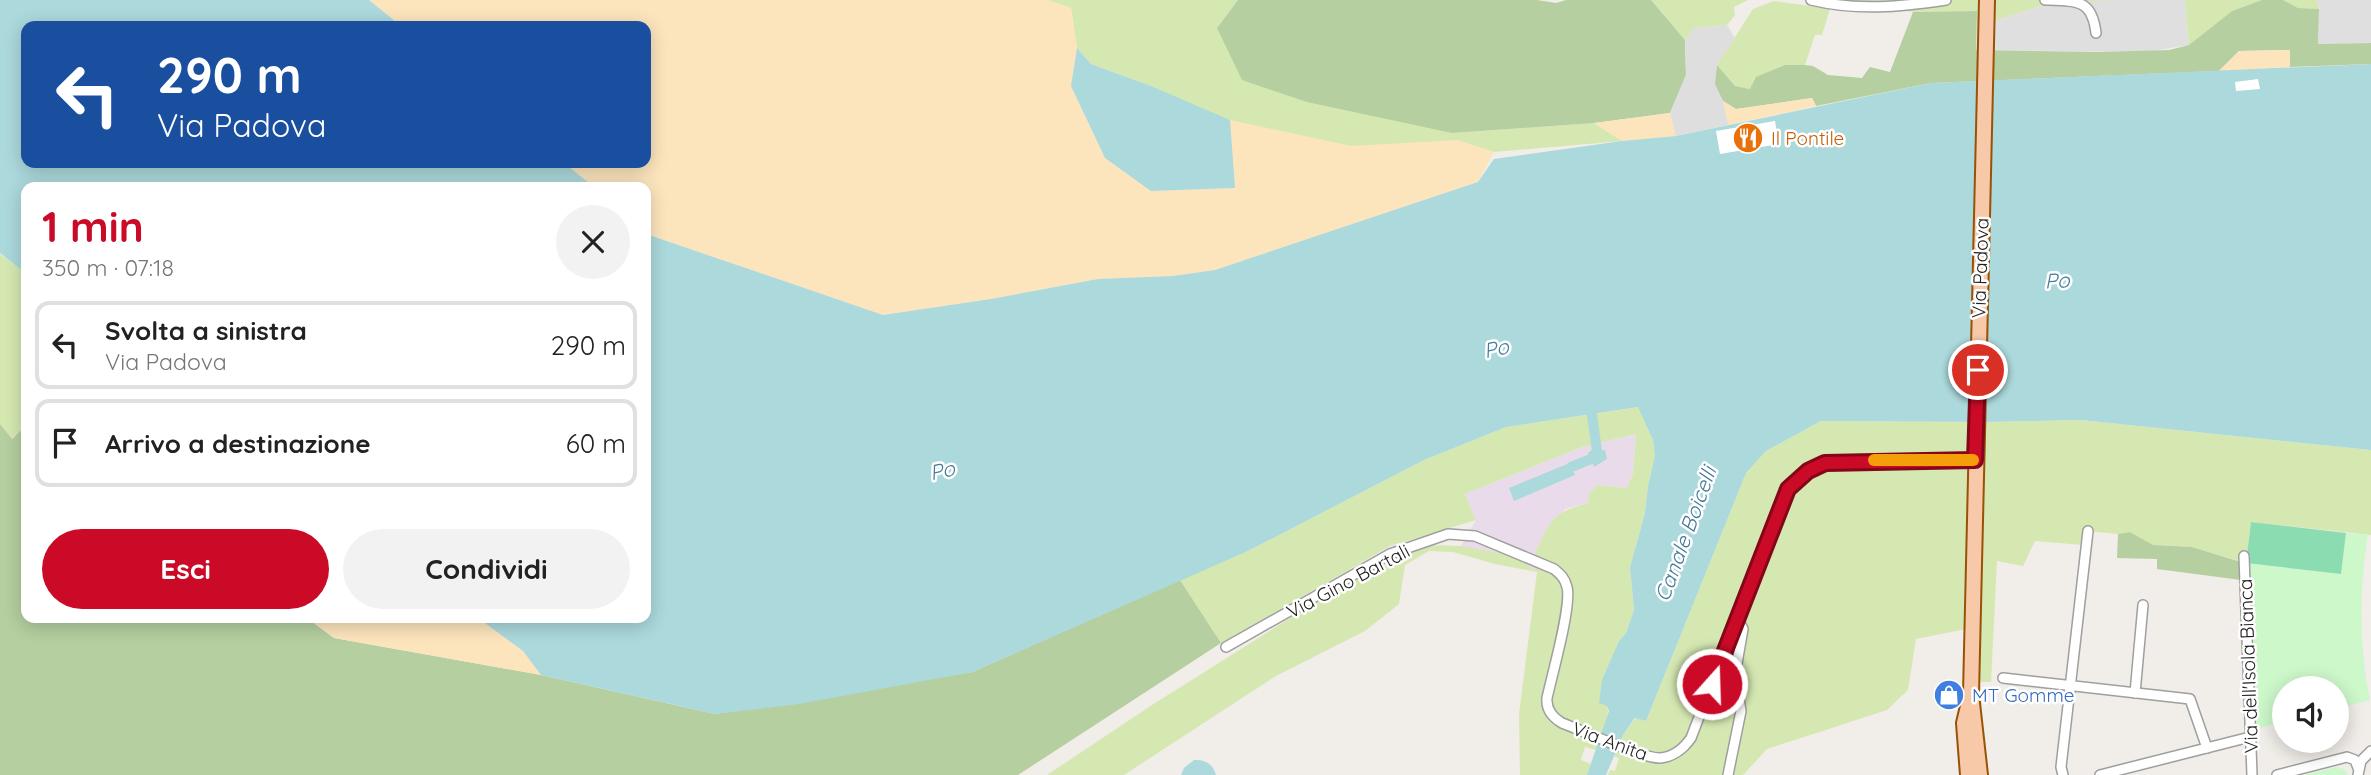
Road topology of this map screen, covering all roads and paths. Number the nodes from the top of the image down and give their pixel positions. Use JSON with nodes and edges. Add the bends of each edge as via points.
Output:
{"nodes":[{"id":1,"x":1811,"y":0,"type":"edge"},
{"id":2,"x":1946,"y":0,"type":"edge"},
{"id":3,"x":2045,"y":0,"type":"edge"},
{"id":4,"x":1986,"y":5,"type":"edge"},
{"id":5,"x":2095,"y":33,"type":"dead end"},
{"id":6,"x":1975,"y":460,"type":"junction"},
{"id":7,"x":2088,"y":531,"type":"dead end"},
{"id":8,"x":1475,"y":536,"type":"joint"},
{"id":9,"x":2244,"y":556,"type":"dead end"},
{"id":10,"x":2143,"y":605,"type":"dead end"},
{"id":11,"x":1737,"y":617,"type":"junction"},
{"id":12,"x":1226,"y":647,"type":"dead end"},
{"id":13,"x":2003,"y":678,"type":"dead end"},
{"id":14,"x":2070,"y":685,"type":"junction"},
{"id":15,"x":2135,"y":693,"type":"junction"},
{"id":16,"x":1971,"y":694,"type":"junction"},
{"id":17,"x":2250,"y":737,"type":"junction"},
{"id":18,"x":2207,"y":748,"type":"junction"},
{"id":19,"x":2371,"y":751,"type":"edge"},
{"id":20,"x":2358,"y":771,"type":"edge"},
{"id":21,"x":2117,"y":773,"type":"edge"},
{"id":22,"x":1728,"y":775,"type":"edge"},
{"id":23,"x":1968,"y":775,"type":"edge"},
{"id":24,"x":1980,"y":775,"type":"edge"},
{"id":25,"x":2063,"y":775,"type":"edge"},
{"id":26,"x":2100,"y":775,"type":"edge"},
{"id":27,"x":2252,"y":775,"type":"edge"},
{"id":28,"x":2277,"y":775,"type":"edge"}],
"edges":[{"from":1,"to":2,"type":"street","via":[[1861,8]]},
{"from":3,"to":5,"type":"street","via":[[2089,6]]},
{"from":4,"to":6,"type":"main road","name":"Via Padova"},
{"from":6,"to":11,"type":"street","name":"Via Anita","via":[[1835,461],[1808,471],[1784,496]]},
{"from":6,"to":16,"type":"main road","name":"Via Padova"},
{"from":7,"to":14,"type":"street"},
{"from":8,"to":11,"type":"street","name":"Via Anita","via":[[1561,574],[1568,589],[1547,704],[1558,720],[1653,758],[1662,758],[1691,738]]},
{"from":8,"to":12,"type":"street","name":"Via Gino Bartali","via":[[1448,534],[1390,554]]},
{"from":9,"to":17,"type":"street","name":"Via dell'Isola Bianca"},
{"from":10,"to":15,"type":"street"},
{"from":11,"to":22,"type":"street","via":[[1743,629],[1735,675],[1741,711]]},
{"from":13,"to":14,"type":"street"},
{"from":14,"to":15,"type":"street"},
{"from":14,"to":25,"type":"street","via":[[2060,767]]},
{"from":15,"to":18,"type":"street","via":[[2190,699]]},
{"from":16,"to":23,"type":"main road","name":"Via Padova","via":[[1964,723]]},
{"from":16,"to":24,"type":"main road","name":"Via Padova"},
{"from":17,"to":18,"type":"street"},
{"from":17,"to":27,"type":"street","name":"Via dell'Isola Bianca"},
{"from":18,"to":21,"type":"street"},
{"from":19,"to":20,"type":"street"},
{"from":20,"to":28,"type":"street","via":[[2355,760],[2347,757]]},
{"from":21,"to":26,"type":"street"}]}
